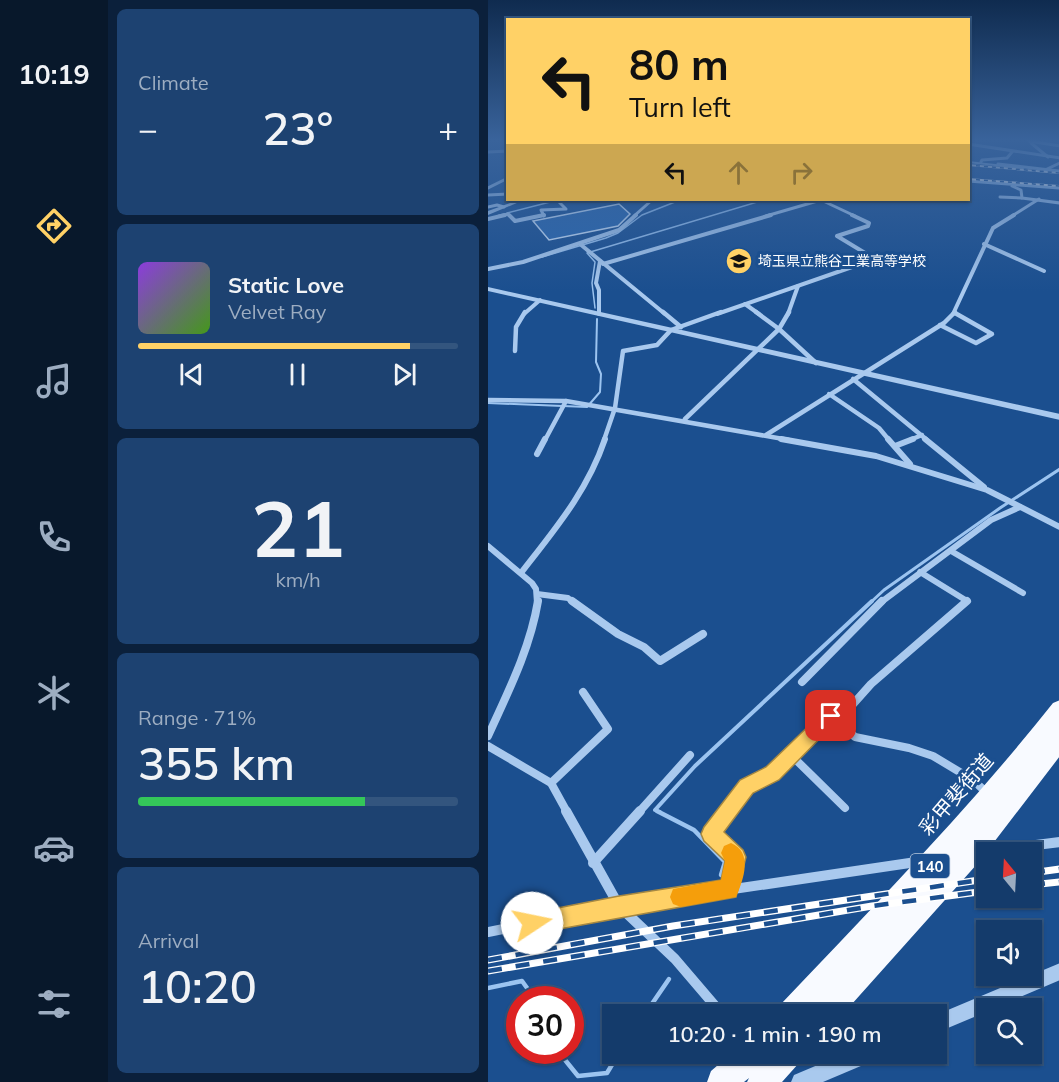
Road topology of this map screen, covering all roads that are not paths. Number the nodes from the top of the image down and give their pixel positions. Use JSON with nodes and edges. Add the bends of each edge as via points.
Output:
{"nodes":[{"id":1,"x":1021,"y":190,"type":"edge"},
{"id":2,"x":506,"y":194,"type":"edge"},
{"id":3,"x":489,"y":196,"type":"edge"},
{"id":4,"x":1000,"y":197,"type":"dead end"},
{"id":5,"x":1022,"y":198,"type":"junction"},
{"id":6,"x":1040,"y":199,"type":"junction"},
{"id":7,"x":519,"y":201,"type":"edge"},
{"id":8,"x":558,"y":201,"type":"edge"},
{"id":9,"x":651,"y":201,"type":"edge"},
{"id":10,"x":818,"y":201,"type":"edge"},
{"id":11,"x":823,"y":201,"type":"edge"},
{"id":12,"x":1060,"y":202,"type":"edge"},
{"id":13,"x":497,"y":205,"type":"junction"},
{"id":14,"x":488,"y":207,"type":"edge"},
{"id":15,"x":504,"y":207,"type":"junction"},
{"id":16,"x":488,"y":213,"type":"edge"},
{"id":17,"x":488,"y":219,"type":"edge"},
{"id":18,"x":984,"y":244,"type":"junction"},
{"id":19,"x":581,"y":245,"type":"junction"},
{"id":20,"x":601,"y":263,"type":"junction"},
{"id":21,"x":488,"y":269,"type":"edge"},
{"id":22,"x":1044,"y":271,"type":"dead end"},
{"id":23,"x":798,"y":286,"type":"junction"},
{"id":24,"x":488,"y":289,"type":"edge"},
{"id":25,"x":540,"y":300,"type":"junction"},
{"id":26,"x":745,"y":304,"type":"junction"},
{"id":27,"x":955,"y":313,"type":"junction"},
{"id":28,"x":599,"y":314,"type":"junction"},
{"id":29,"x":940,"y":325,"type":"junction"},
{"id":30,"x":681,"y":327,"type":"junction"},
{"id":31,"x":779,"y":329,"type":"junction"},
{"id":32,"x":671,"y":330,"type":"junction"},
{"id":33,"x":757,"y":349,"type":"junction"},
{"id":34,"x":515,"y":351,"type":"dead end"},
{"id":35,"x":817,"y":364,"type":"junction"},
{"id":36,"x":861,"y":374,"type":"junction"},
{"id":37,"x":852,"y":379,"type":"junction"},
{"id":38,"x":829,"y":394,"type":"junction"},
{"id":39,"x":488,"y":400,"type":"edge"},
{"id":40,"x":566,"y":402,"type":"junction"},
{"id":41,"x":615,"y":408,"type":"junction"},
{"id":42,"x":1060,"y":417,"type":"edge"},
{"id":43,"x":685,"y":419,"type":"junction"},
{"id":44,"x":766,"y":435,"type":"junction"},
{"id":45,"x":922,"y":435,"type":"junction"},
{"id":46,"x":895,"y":446,"type":"junction"},
{"id":47,"x":537,"y":454,"type":"dead end"},
{"id":48,"x":911,"y":465,"type":"junction"},
{"id":49,"x":987,"y":490,"type":"junction"},
{"id":50,"x":1018,"y":506,"type":"junction"},
{"id":51,"x":1060,"y":527,"type":"edge"},
{"id":52,"x":488,"y":546,"type":"edge"},
{"id":53,"x":951,"y":551,"type":"junction"},
{"id":54,"x":920,"y":572,"type":"junction"},
{"id":55,"x":521,"y":573,"type":"junction"},
{"id":56,"x":1023,"y":593,"type":"dead end"},
{"id":57,"x":537,"y":594,"type":"junction"},
{"id":58,"x":703,"y":634,"type":"dead end"},
{"id":59,"x":802,"y":682,"type":"dead end"},
{"id":60,"x":583,"y":692,"type":"dead end"},
{"id":61,"x":1060,"y":710,"type":"edge"},
{"id":62,"x":838,"y":721,"type":"junction"},
{"id":63,"x":488,"y":736,"type":"edge"},
{"id":64,"x":1060,"y":738,"type":"edge"},
{"id":65,"x":488,"y":746,"type":"edge"},
{"id":66,"x":690,"y":755,"type":"dead end"},
{"id":67,"x":791,"y":755,"type":"junction"},
{"id":68,"x":551,"y":783,"type":"junction"},
{"id":69,"x":998,"y":803,"type":"junction"},
{"id":70,"x":845,"y":808,"type":"dead end"},
{"id":71,"x":1060,"y":842,"type":"edge"},
{"id":72,"x":969,"y":854,"type":"junction"},
{"id":73,"x":937,"y":859,"type":"junction"},
{"id":74,"x":593,"y":863,"type":"junction"},
{"id":75,"x":729,"y":889,"type":"junction"},
{"id":76,"x":619,"y":906,"type":"junction"},
{"id":77,"x":488,"y":932,"type":"edge"},
{"id":78,"x":1060,"y":971,"type":"edge"},
{"id":79,"x":713,"y":1004,"type":"edge"},
{"id":80,"x":800,"y":1004,"type":"edge"},
{"id":81,"x":845,"y":1004,"type":"edge"},
{"id":82,"x":947,"y":1019,"type":"edge"},
{"id":83,"x":840,"y":1064,"type":"edge"},
{"id":84,"x":769,"y":1066,"type":"edge"},
{"id":85,"x":722,"y":1082,"type":"edge"},
{"id":86,"x":801,"y":1082,"type":"edge"}],
"edges":[{"from":1,"to":5,"type":"street"},
{"from":2,"to":3,"type":"street"},
{"from":3,"to":13,"type":"street"},
{"from":4,"to":5,"type":"street"},
{"from":5,"to":6,"type":"street"},
{"from":6,"to":12,"type":"street"},
{"from":6,"to":18,"type":"street","via":[[993,228]]},
{"from":7,"to":15,"type":"street"},
{"from":8,"to":17,"type":"street","via":[[566,209],[541,210],[545,216],[515,221],[508,214]]},
{"from":9,"to":19,"type":"street","via":[[619,230]]},
{"from":10,"to":20,"type":"street"},
{"from":11,"to":23,"type":"street","via":[[869,223],[837,236],[875,259]]},
{"from":13,"to":14,"type":"street"},
{"from":13,"to":15,"type":"street"},
{"from":15,"to":16,"type":"street"},
{"from":18,"to":22,"type":"street"},
{"from":18,"to":27,"type":"street"},
{"from":19,"to":20,"type":"street"},
{"from":19,"to":21,"type":"street"},
{"from":20,"to":28,"type":"street","via":[[596,283]]},
{"from":20,"to":30,"type":"street"},
{"from":23,"to":26,"type":"street"},
{"from":23,"to":31,"type":"street"},
{"from":24,"to":25,"type":"street"},
{"from":25,"to":28,"type":"street"},
{"from":25,"to":34,"type":"street","via":[[515,324]]},
{"from":26,"to":30,"type":"street"},
{"from":26,"to":31,"type":"street"},
{"from":27,"to":29,"type":"street"},
{"from":27,"to":29,"type":"street","via":[[992,334],[976,344]]},
{"from":28,"to":32,"type":"street"},
{"from":29,"to":36,"type":"street"},
{"from":30,"to":32,"type":"street"},
{"from":31,"to":33,"type":"street"},
{"from":31,"to":35,"type":"street"},
{"from":32,"to":33,"type":"street"},
{"from":32,"to":41,"type":"street","via":[[658,346],[623,351]]},
{"from":33,"to":35,"type":"street"},
{"from":33,"to":43,"type":"street"},
{"from":35,"to":36,"type":"street"},
{"from":36,"to":37,"type":"street"},
{"from":36,"to":42,"type":"street"},
{"from":37,"to":38,"type":"street"},
{"from":37,"to":45,"type":"street"},
{"from":38,"to":44,"type":"street"},
{"from":38,"to":46,"type":"street","via":[[880,428]]},
{"from":39,"to":40,"type":"street"},
{"from":40,"to":41,"type":"street"},
{"from":40,"to":47,"type":"street"},
{"from":41,"to":43,"type":"street"},
{"from":41,"to":55,"type":"street","via":[[596,464],[572,508]]},
{"from":43,"to":44,"type":"street"},
{"from":44,"to":48,"type":"street"},
{"from":45,"to":46,"type":"street"},
{"from":45,"to":49,"type":"street"},
{"from":46,"to":48,"type":"street"},
{"from":48,"to":49,"type":"street"},
{"from":49,"to":50,"type":"street"},
{"from":50,"to":51,"type":"street"},
{"from":50,"to":53,"type":"street","via":[[991,520]]},
{"from":52,"to":55,"type":"street"},
{"from":53,"to":54,"type":"street"},
{"from":53,"to":56,"type":"street"},
{"from":54,"to":59,"type":"street","via":[[888,595]]},
{"from":54,"to":62,"type":"street","via":[[967,601],[871,684]]},
{"from":55,"to":57,"type":"street"},
{"from":57,"to":58,"type":"street","via":[[568,598],[660,661]]},
{"from":57,"to":63,"type":"street","via":[[532,633]]},
{"from":60,"to":68,"type":"street","via":[[608,729]]},
{"from":61,"to":69,"type":"highway","name":"彩甲斐街道","number":"140","via":[[1025,757]]},
{"from":62,"to":67,"type":"street","via":[[831,716]]},
{"from":62,"to":69,"type":"street","via":[[854,737],[933,756],[973,780]]},
{"from":64,"to":69,"type":"highway","name":"彩甲斐街道","number":"140"},
{"from":65,"to":68,"type":"street"},
{"from":66,"to":74,"type":"street"},
{"from":67,"to":70,"type":"street"},
{"from":67,"to":75,"type":"street","via":[[773,774],[746,787],[711,834],[736,857]]},
{"from":68,"to":74,"type":"street"},
{"from":69,"to":72,"type":"highway","name":"彩甲斐街道","number":"140"},
{"from":69,"to":73,"type":"highway","name":"彩甲斐街道","number":"140"},
{"from":71,"to":72,"type":"street"},
{"from":72,"to":73,"type":"street"},
{"from":72,"to":81,"type":"highway","name":"彩甲斐街道","number":"140"},
{"from":73,"to":75,"type":"street"},
{"from":73,"to":80,"type":"highway","name":"彩甲斐街道","number":"140"},
{"from":74,"to":76,"type":"street"},
{"from":75,"to":76,"type":"street"},
{"from":76,"to":77,"type":"street"},
{"from":76,"to":79,"type":"street","via":[[675,959]]},
{"from":78,"to":82,"type":"street"},
{"from":83,"to":86,"type":"street"},
{"from":84,"to":85,"type":"highway"}]}
